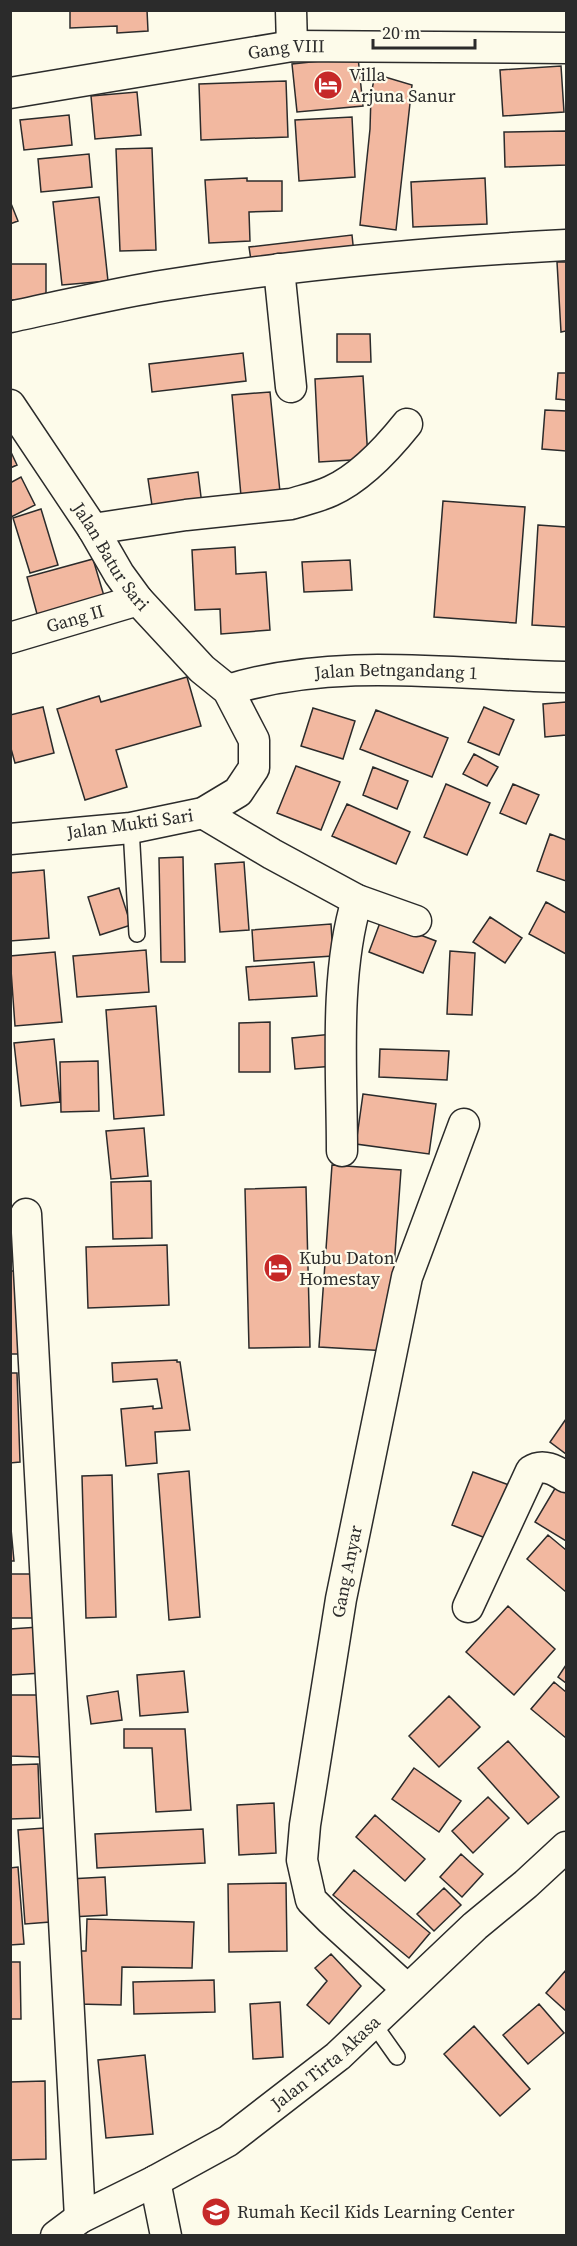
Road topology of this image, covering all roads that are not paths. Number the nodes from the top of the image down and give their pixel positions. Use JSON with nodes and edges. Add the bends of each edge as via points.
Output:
{"nodes":[{"id":1,"x":291,"y":10,"type":"edge"},
{"id":2,"x":292,"y":46,"type":"junction"},
{"id":3,"x":567,"y":48,"type":"edge"},
{"id":4,"x":10,"y":93,"type":"edge"},
{"id":5,"x":567,"y":245,"type":"edge"},
{"id":6,"x":279,"y":269,"type":"junction"},
{"id":7,"x":10,"y":317,"type":"edge"},
{"id":8,"x":291,"y":387,"type":"dead end"},
{"id":9,"x":11,"y":406,"type":"edge"},
{"id":10,"x":407,"y":424,"type":"dead end"},
{"id":11,"x":93,"y":529,"type":"junction"},
{"id":12,"x":138,"y":600,"type":"junction"},
{"id":13,"x":10,"y":638,"type":"edge"},
{"id":14,"x":567,"y":677,"type":"edge"},
{"id":15,"x":228,"y":690,"type":"junction"},
{"id":16,"x":203,"y":813,"type":"junction"},
{"id":17,"x":131,"y":828,"type":"junction"},
{"id":18,"x":10,"y":839,"type":"edge"},
{"id":19,"x":357,"y":900,"type":"junction"},
{"id":20,"x":416,"y":921,"type":"dead end"},
{"id":21,"x":137,"y":934,"type":"dead end"},
{"id":22,"x":464,"y":1124,"type":"dead end"},
{"id":23,"x":342,"y":1151,"type":"dead end"},
{"id":24,"x":26,"y":1214,"type":"dead end"},
{"id":25,"x":567,"y":1477,"type":"edge"},
{"id":26,"x":468,"y":1607,"type":"dead end"},
{"id":27,"x":565,"y":1851,"type":"edge"},
{"id":28,"x":407,"y":1989,"type":"junction"},
{"id":29,"x":373,"y":2023,"type":"junction"},
{"id":30,"x":397,"y":2057,"type":"dead end"},
{"id":31,"x":155,"y":2181,"type":"junction"},
{"id":32,"x":80,"y":2218,"type":"junction"},
{"id":33,"x":56,"y":2235,"type":"edge"},
{"id":34,"x":166,"y":2235,"type":"edge"}],
"edges":[{"from":1,"to":2,"type":"street"},
{"from":2,"to":3,"type":"street","name":"Gang VIII"},
{"from":2,"to":4,"type":"street","name":"Gang VIII"},
{"from":5,"to":6,"type":"street","via":[[441,251]]},
{"from":6,"to":7,"type":"street","via":[[165,285]]},
{"from":6,"to":8,"type":"street"},
{"from":9,"to":11,"type":"street","name":"Jalan Batur Sari"},
{"from":10,"to":11,"type":"street","via":[[359,472],[332,491],[291,504]]},
{"from":11,"to":12,"type":"street","name":"Jalan Batur Sari"},
{"from":12,"to":13,"type":"street","name":"Gang II"},
{"from":12,"to":15,"type":"street","name":"Jalan Batur Sari","via":[[202,669]]},
{"from":14,"to":15,"type":"street","name":"Jalan Betngandang 1","via":[[359,669],[253,682]]},
{"from":15,"to":16,"type":"street","name":"Jalan Mukti Sari","via":[[254,740],[255,768],[238,792]]},
{"from":16,"to":17,"type":"street","name":"Jalan Mukti Sari"},
{"from":16,"to":19,"type":"street"},
{"from":17,"to":18,"type":"street","name":"Jalan Mukti Sari"},
{"from":17,"to":21,"type":"lane"},
{"from":19,"to":20,"type":"street"},
{"from":19,"to":23,"type":"street","via":[[342,982]]},
{"from":22,"to":28,"type":"street","name":"Gang Anyar","via":[[407,1277],[341,1599],[302,1860],[311,1900]]},
{"from":24,"to":32,"type":"street"},
{"from":25,"to":26,"type":"street","via":[[545,1467],[531,1471]]},
{"from":27,"to":28,"type":"street","name":"Jalan Tirta Akasa"},
{"from":28,"to":29,"type":"street","name":"Jalan Tirta Akasa"},
{"from":29,"to":30,"type":"lane"},
{"from":29,"to":31,"type":"street","name":"Jalan Tirta Akasa","via":[[338,2056],[228,2141]]},
{"from":31,"to":32,"type":"street","name":"Jalan Tirta Akasa"},
{"from":31,"to":34,"type":"street"},
{"from":32,"to":33,"type":"street","name":"Jalan Tirta Akasa"}]}
